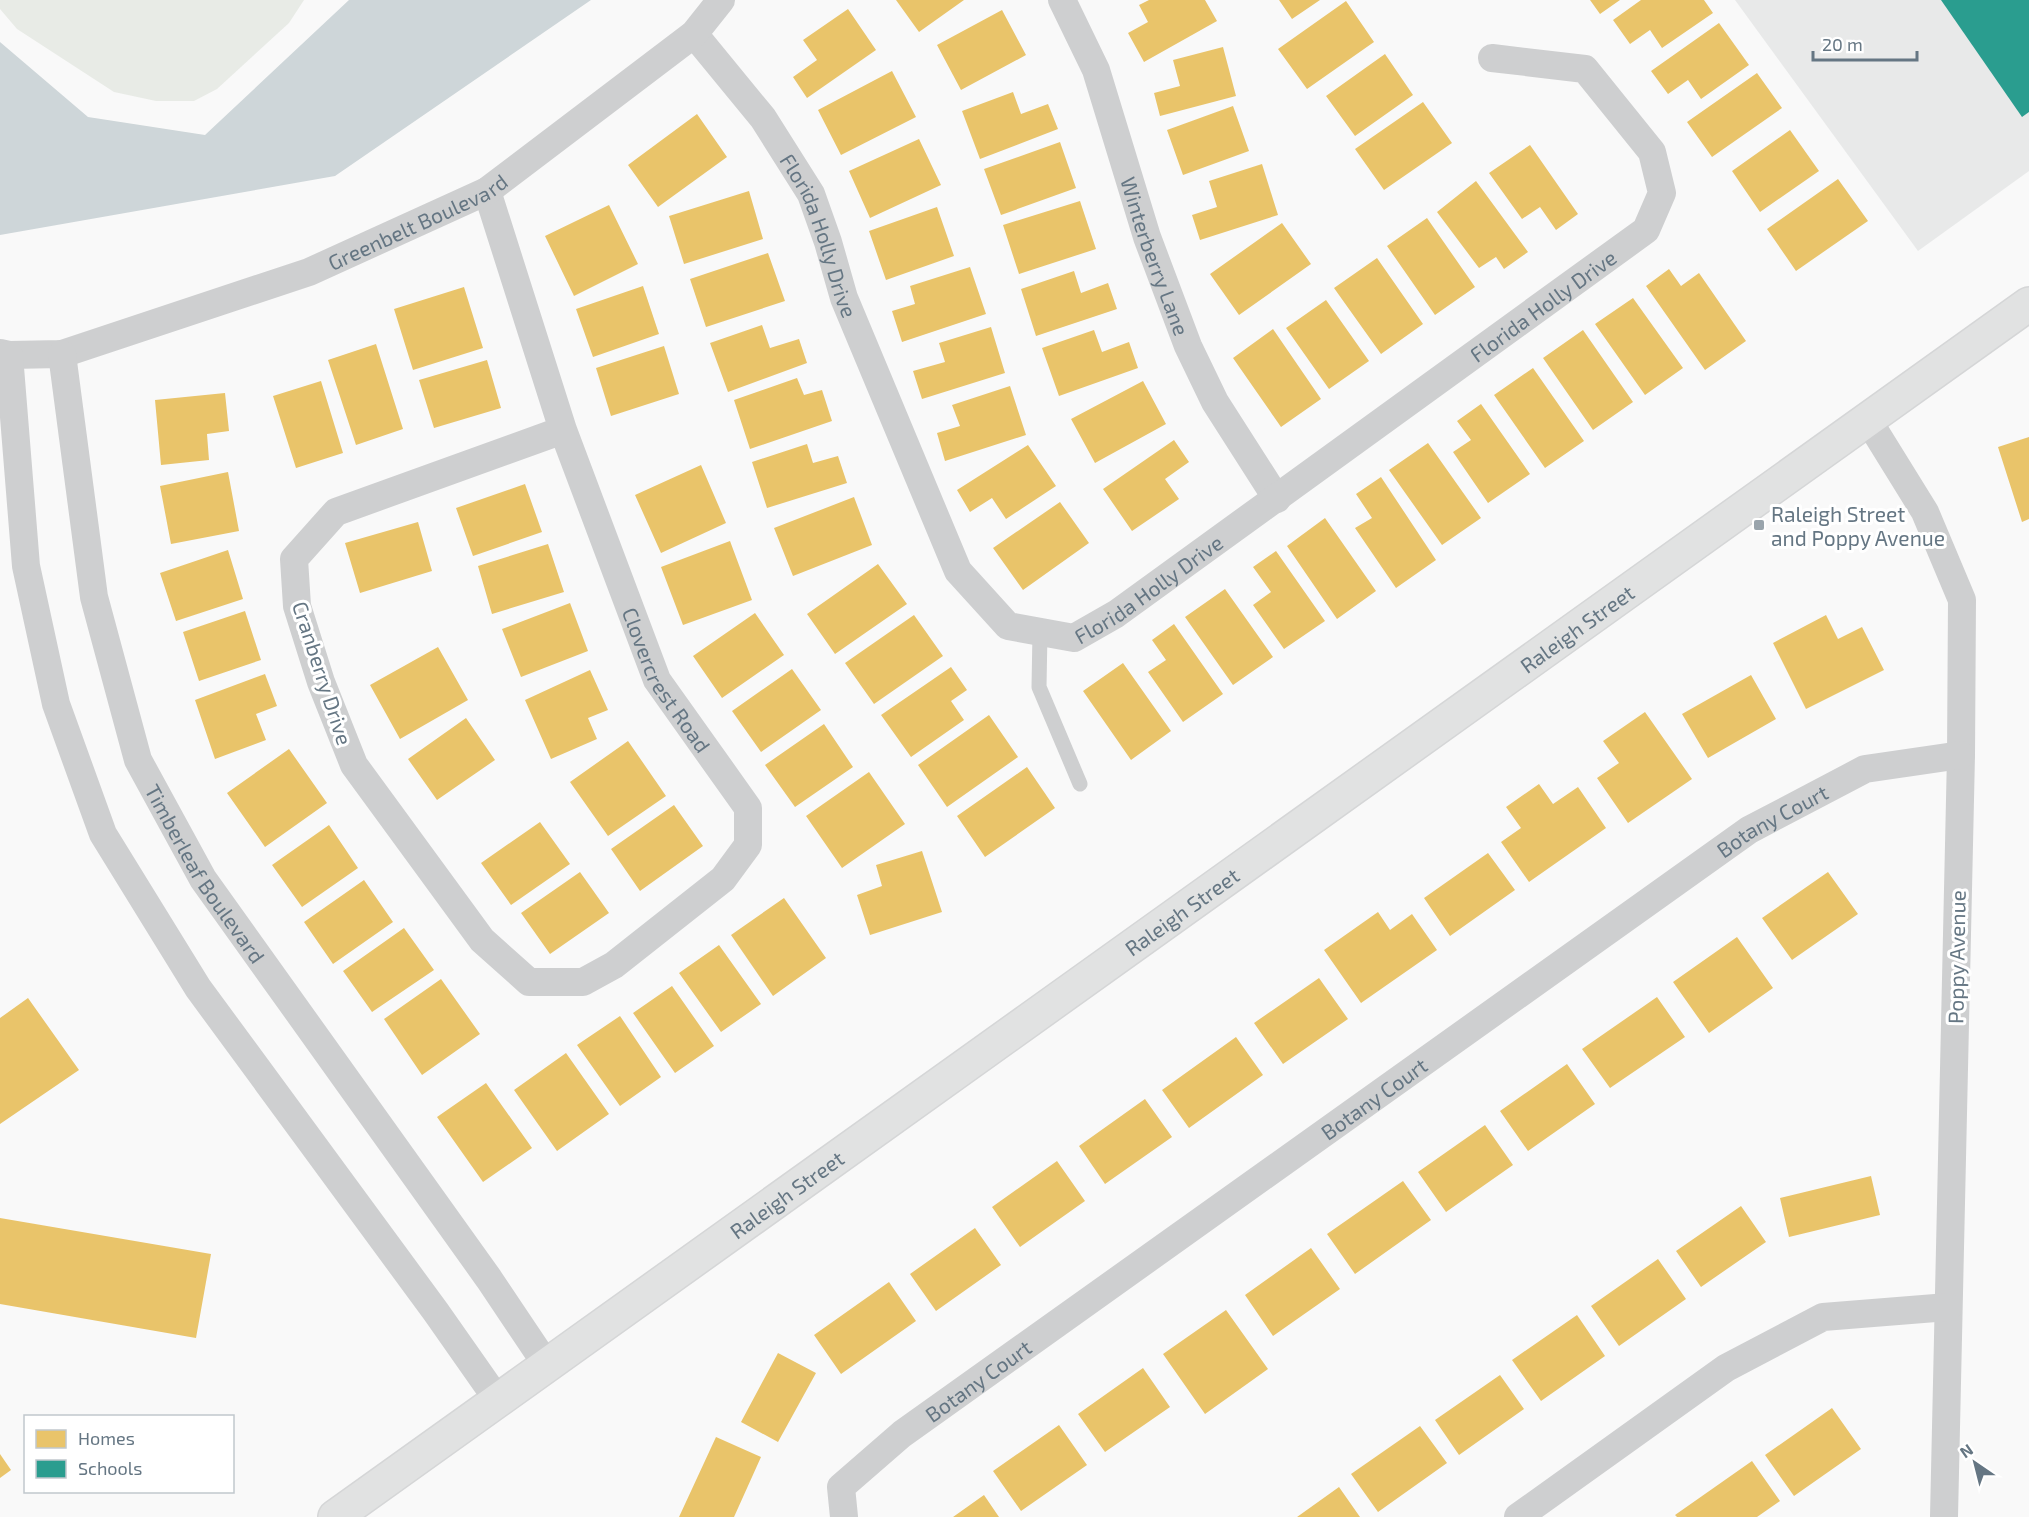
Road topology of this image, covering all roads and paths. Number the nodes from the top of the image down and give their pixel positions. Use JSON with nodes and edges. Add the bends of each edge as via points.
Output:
{"nodes":[{"id":1,"x":722,"y":0,"type":"edge"},
{"id":2,"x":1062,"y":0,"type":"edge"},
{"id":3,"x":693,"y":34,"type":"junction"},
{"id":4,"x":1492,"y":58,"type":"dead end"},
{"id":5,"x":487,"y":191,"type":"junction"},
{"id":6,"x":2029,"y":304,"type":"edge"},
{"id":7,"x":5,"y":354,"type":"edge"},
{"id":8,"x":62,"y":354,"type":"junction"},
{"id":9,"x":1868,"y":420,"type":"junction"},
{"id":10,"x":563,"y":430,"type":"junction"},
{"id":11,"x":1276,"y":499,"type":"junction"},
{"id":12,"x":1040,"y":632,"type":"junction"},
{"id":13,"x":1961,"y":755,"type":"junction"},
{"id":14,"x":1080,"y":784,"type":"dead end"},
{"id":15,"x":482,"y":940,"type":"joint"},
{"id":16,"x":1948,"y":1306,"type":"junction"},
{"id":17,"x":546,"y":1365,"type":"junction"},
{"id":18,"x":497,"y":1399,"type":"junction"},
{"id":19,"x":335,"y":1517,"type":"edge"},
{"id":20,"x":843,"y":1517,"type":"edge"},
{"id":21,"x":1518,"y":1517,"type":"edge"},
{"id":22,"x":1944,"y":1517,"type":"edge"}],
"edges":[{"from":1,"to":3,"type":"street","name":"Greenbelt Boulevard"},
{"from":2,"to":11,"type":"street","name":"Winterberry Lane","via":[[1096,70],[1147,237],[1188,346],[1215,402]]},
{"from":3,"to":5,"type":"street","name":"Greenbelt Boulevard"},
{"from":3,"to":12,"type":"street","name":"Florida Holly Drive","via":[[763,118],[811,194],[844,298],[958,571],[1008,626]]},
{"from":4,"to":11,"type":"street","name":"Florida Holly Drive","via":[[1586,69],[1652,152],[1662,193],[1646,230]]},
{"from":5,"to":8,"type":"street","name":"Greenbelt Boulevard","via":[[309,272]]},
{"from":5,"to":10,"type":"street","name":"Clovercrest Road"},
{"from":6,"to":9,"type":"street","name":"Raleigh Street"},
{"from":7,"to":8,"type":"street"},
{"from":7,"to":18,"type":"street","via":[[26,566],[56,704],[103,834],[198,988]]},
{"from":8,"to":17,"type":"street","name":"Timberleaf Boulevard","via":[[94,597],[138,760],[203,879],[489,1279]]},
{"from":9,"to":13,"type":"street","name":"Poppy Avenue","via":[[1925,512],[1962,600]]},
{"from":9,"to":17,"type":"street","name":"Raleigh Street"},
{"from":10,"to":15,"type":"street","name":"Cranberry Drive","via":[[336,512],[294,559],[297,606],[321,682],[354,765]]},
{"from":10,"to":15,"type":"street","name":"Clovercrest Road","via":[[657,680],[748,808],[748,845],[723,879],[614,965],[583,982],[529,982]]},
{"from":11,"to":12,"type":"street","name":"Florida Holly Drive","via":[[1116,614],[1074,638]]},
{"from":12,"to":14,"type":"lane","via":[[1039,687]]},
{"from":13,"to":16,"type":"street","name":"Poppy Avenue"},
{"from":13,"to":20,"type":"street","name":"Botany Court","via":[[1865,769],[1749,830],[902,1434],[841,1487]]},
{"from":16,"to":21,"type":"street","via":[[1823,1317],[1726,1368]]},
{"from":16,"to":22,"type":"street","name":"Poppy Avenue"},
{"from":17,"to":18,"type":"street","name":"Raleigh Street"},
{"from":18,"to":19,"type":"street","name":"Raleigh Street"}]}
